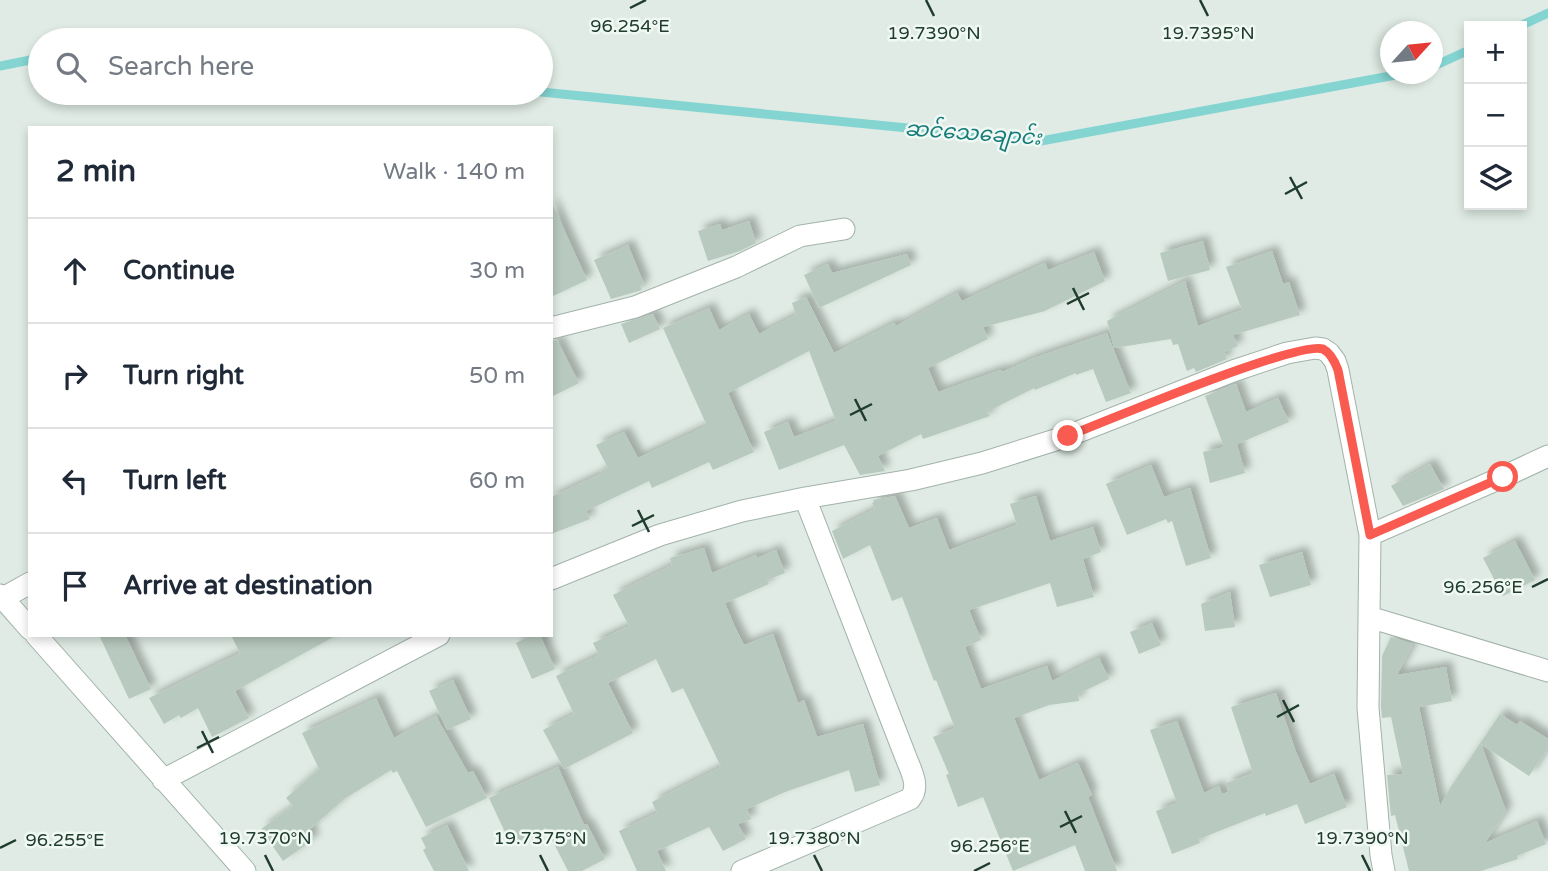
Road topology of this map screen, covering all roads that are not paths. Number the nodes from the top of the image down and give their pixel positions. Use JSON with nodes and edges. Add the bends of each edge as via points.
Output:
{"nodes":[{"id":1,"x":844,"y":229,"type":"dead end"},
{"id":2,"x":553,"y":328,"type":"edge"},
{"id":3,"x":1548,"y":456,"type":"edge"},
{"id":4,"x":805,"y":498,"type":"junction"},
{"id":5,"x":1370,"y":535,"type":"junction"},
{"id":6,"x":553,"y":578,"type":"edge"},
{"id":7,"x":28,"y":584,"type":"edge"},
{"id":8,"x":1,"y":597,"type":"edge"},
{"id":9,"x":1369,"y":617,"type":"junction"},
{"id":10,"x":28,"y":627,"type":"edge"},
{"id":11,"x":38,"y":637,"type":"edge"},
{"id":12,"x":435,"y":637,"type":"edge"},
{"id":13,"x":1548,"y":671,"type":"edge"},
{"id":14,"x":163,"y":780,"type":"junction"},
{"id":15,"x":245,"y":871,"type":"edge"},
{"id":16,"x":742,"y":871,"type":"edge"},
{"id":17,"x":1384,"y":871,"type":"edge"}],
"edges":[{"from":1,"to":2,"type":"street","via":[[800,236],[635,307]]},
{"from":3,"to":5,"type":"street"},
{"from":4,"to":5,"type":"street","via":[[982,463],[1068,436],[1287,353],[1315,348],[1329,353],[1338,370]]},
{"from":4,"to":6,"type":"street","via":[[660,535]]},
{"from":4,"to":16,"type":"street","via":[[905,755],[915,783],[914,795]]},
{"from":5,"to":9,"type":"street"},
{"from":7,"to":8,"type":"street"},
{"from":8,"to":10,"type":"street"},
{"from":9,"to":13,"type":"street"},
{"from":9,"to":17,"type":"street","via":[[1368,708]]},
{"from":11,"to":14,"type":"street"},
{"from":12,"to":14,"type":"street"},
{"from":14,"to":15,"type":"street"}]}
